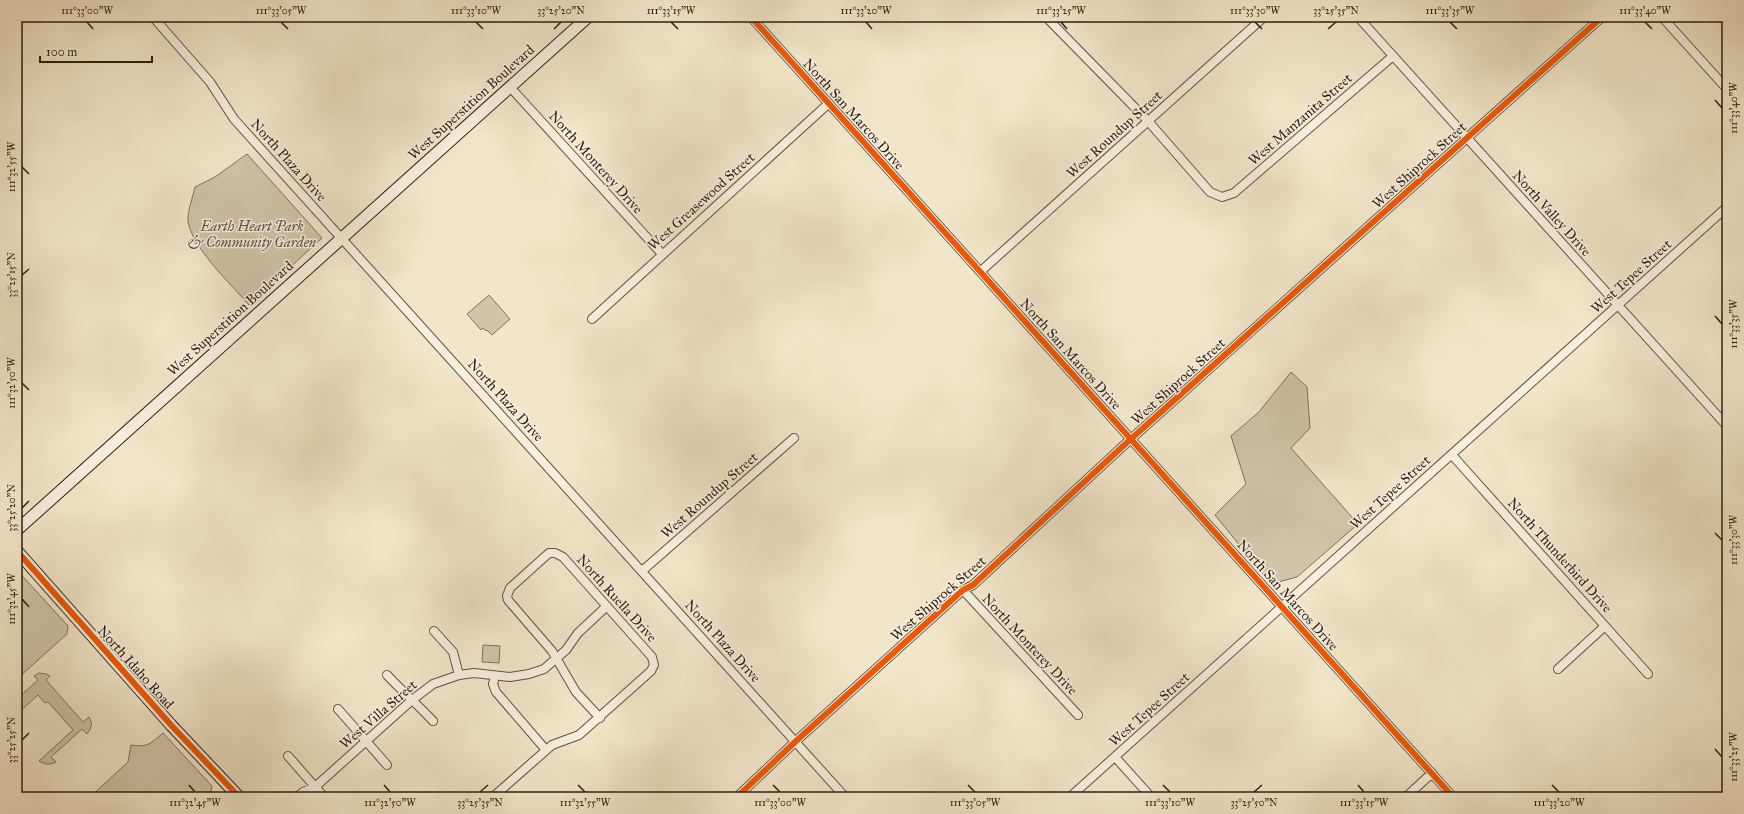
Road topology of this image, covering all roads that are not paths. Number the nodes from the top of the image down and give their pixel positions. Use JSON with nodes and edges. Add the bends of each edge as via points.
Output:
{"nodes":[{"id":1,"x":153,"y":17,"type":"edge"},
{"id":2,"x":588,"y":17,"type":"edge"},
{"id":3,"x":751,"y":17,"type":"edge"},
{"id":4,"x":1046,"y":17,"type":"edge"},
{"id":5,"x":1264,"y":17,"type":"edge"},
{"id":6,"x":1358,"y":17,"type":"edge"},
{"id":7,"x":1602,"y":17,"type":"edge"},
{"id":8,"x":1662,"y":17,"type":"edge"},
{"id":9,"x":1393,"y":56,"type":"junction"},
{"id":10,"x":510,"y":87,"type":"junction"},
{"id":11,"x":1727,"y":89,"type":"edge"},
{"id":12,"x":828,"y":104,"type":"junction"},
{"id":13,"x":1148,"y":121,"type":"junction"},
{"id":14,"x":1467,"y":138,"type":"junction"},
{"id":15,"x":1727,"y":207,"type":"edge"},
{"id":16,"x":342,"y":237,"type":"junction"},
{"id":17,"x":662,"y":254,"type":"junction"},
{"id":18,"x":981,"y":271,"type":"junction"},
{"id":19,"x":1618,"y":305,"type":"junction"},
{"id":20,"x":592,"y":319,"type":"dead end"},
{"id":21,"x":1727,"y":426,"type":"edge"},
{"id":22,"x":794,"y":438,"type":"dead end"},
{"id":23,"x":1132,"y":439,"type":"junction"},
{"id":24,"x":1452,"y":454,"type":"junction"},
{"id":25,"x":17,"y":530,"type":"edge"},
{"id":26,"x":17,"y":551,"type":"edge"},
{"id":27,"x":642,"y":571,"type":"junction"},
{"id":28,"x":963,"y":590,"type":"junction"},
{"id":29,"x":606,"y":606,"type":"junction"},
{"id":30,"x":1282,"y":606,"type":"junction"},
{"id":31,"x":1605,"y":626,"type":"junction"},
{"id":32,"x":434,"y":631,"type":"dead end"},
{"id":33,"x":557,"y":658,"type":"junction"},
{"id":34,"x":1558,"y":669,"type":"dead end"},
{"id":35,"x":1648,"y":674,"type":"dead end"},
{"id":36,"x":387,"y":675,"type":"dead end"},
{"id":37,"x":460,"y":675,"type":"junction"},
{"id":38,"x":495,"y":676,"type":"junction"},
{"id":39,"x":412,"y":700,"type":"junction"},
{"id":40,"x":338,"y":709,"type":"dead end"},
{"id":41,"x":1078,"y":715,"type":"dead end"},
{"id":42,"x":600,"y":718,"type":"junction"},
{"id":43,"x":433,"y":721,"type":"dead end"},
{"id":44,"x":366,"y":741,"type":"junction"},
{"id":45,"x":795,"y":742,"type":"junction"},
{"id":46,"x":546,"y":750,"type":"junction"},
{"id":47,"x":288,"y":756,"type":"dead end"},
{"id":48,"x":1115,"y":757,"type":"junction"},
{"id":49,"x":387,"y":765,"type":"dead end"},
{"id":50,"x":1432,"y":773,"type":"junction"},
{"id":51,"x":315,"y":787,"type":"junction"},
{"id":52,"x":239,"y":797,"type":"edge"},
{"id":53,"x":297,"y":797,"type":"edge"},
{"id":54,"x":310,"y":797,"type":"edge"},
{"id":55,"x":324,"y":797,"type":"edge"},
{"id":56,"x":493,"y":797,"type":"edge"},
{"id":57,"x":737,"y":797,"type":"edge"},
{"id":58,"x":845,"y":797,"type":"edge"},
{"id":59,"x":1070,"y":797,"type":"edge"},
{"id":60,"x":1151,"y":797,"type":"edge"},
{"id":61,"x":1406,"y":797,"type":"edge"},
{"id":62,"x":1453,"y":797,"type":"edge"}],
"edges":[{"from":1,"to":16,"type":"street","name":"North Plaza Drive","via":[[210,82],[234,119]]},
{"from":2,"to":10,"type":"main road","name":"West Superstition Boulevard"},
{"from":3,"to":12,"type":"street","name":"North San Marcos Drive"},
{"from":4,"to":13,"type":"street"},
{"from":5,"to":13,"type":"street","name":"West Roundup Street"},
{"from":6,"to":9,"type":"street","name":"North Valley Drive"},
{"from":7,"to":14,"type":"street","name":"West Shiprock Street"},
{"from":8,"to":11,"type":"street"},
{"from":9,"to":13,"type":"street","name":"West Manzanita Street","via":[[1234,193],[1222,197],[1210,192]]},
{"from":9,"to":14,"type":"street","name":"North Valley Drive"},
{"from":10,"to":16,"type":"main road","name":"West Superstition Boulevard"},
{"from":10,"to":17,"type":"street","name":"North Monterey Drive"},
{"from":12,"to":17,"type":"street","name":"West Greasewood Street"},
{"from":12,"to":18,"type":"street","name":"North San Marcos Drive"},
{"from":13,"to":18,"type":"street","name":"West Roundup Street"},
{"from":14,"to":19,"type":"street","name":"North Valley Drive"},
{"from":14,"to":23,"type":"street","name":"West Shiprock Street"},
{"from":15,"to":19,"type":"street","name":"West Tepee Street"},
{"from":16,"to":25,"type":"main road","name":"West Superstition Boulevard"},
{"from":16,"to":27,"type":"street","name":"North Plaza Drive"},
{"from":17,"to":20,"type":"street","name":"West Greasewood Street"},
{"from":18,"to":23,"type":"street","name":"North San Marcos Drive"},
{"from":19,"to":21,"type":"street","name":"North Valley Drive"},
{"from":19,"to":24,"type":"street","name":"West Tepee Street"},
{"from":22,"to":27,"type":"street","name":"West Roundup Street"},
{"from":23,"to":28,"type":"street","name":"West Shiprock Street","via":[[973,585]]},
{"from":23,"to":30,"type":"street","name":"North San Marcos Drive"},
{"from":24,"to":30,"type":"street","name":"West Tepee Street"},
{"from":24,"to":31,"type":"street","name":"North Thunderbird Drive"},
{"from":26,"to":52,"type":"main road","name":"North Idaho Road","via":[[171,725]]},
{"from":27,"to":45,"type":"street","name":"North Plaza Drive"},
{"from":28,"to":41,"type":"street","name":"North Monterey Drive"},
{"from":28,"to":45,"type":"street","name":"West Shiprock Street"},
{"from":29,"to":33,"type":"street","name":"West Villa Street"},
{"from":29,"to":33,"type":"street","name":"North Ruella Drive","via":[[563,557],[555,553],[549,553],[510,588],[507,596],[511,604]]},
{"from":29,"to":42,"type":"street","name":"North Ruella Drive","via":[[652,657],[654,665],[651,671]]},
{"from":30,"to":48,"type":"street","name":"West Tepee Street"},
{"from":30,"to":50,"type":"street","name":"North San Marcos Drive"},
{"from":31,"to":34,"type":"street"},
{"from":31,"to":35,"type":"street","name":"North Thunderbird Drive"},
{"from":32,"to":37,"type":"street","via":[[453,652]]},
{"from":33,"to":38,"type":"street","name":"West Villa Street","via":[[544,669],[529,674]]},
{"from":33,"to":42,"type":"street","via":[[576,692]]},
{"from":36,"to":39,"type":"street"},
{"from":37,"to":38,"type":"street","name":"West Villa Street","via":[[474,673]]},
{"from":37,"to":39,"type":"street","name":"West Villa Street","via":[[433,684]]},
{"from":38,"to":46,"type":"street","via":[[493,684],[496,692]]},
{"from":39,"to":43,"type":"street"},
{"from":39,"to":44,"type":"street","name":"West Villa Street"},
{"from":40,"to":44,"type":"street"},
{"from":42,"to":46,"type":"street","via":[[579,735],[552,745]]},
{"from":44,"to":49,"type":"street"},
{"from":44,"to":51,"type":"street","name":"West Villa Street"},
{"from":45,"to":57,"type":"street","name":"West Shiprock Street"},
{"from":45,"to":58,"type":"street","name":"North Plaza Drive"},
{"from":46,"to":56,"type":"street"},
{"from":47,"to":51,"type":"street"},
{"from":48,"to":59,"type":"street","name":"West Tepee Street"},
{"from":48,"to":60,"type":"street"},
{"from":50,"to":61,"type":"street"},
{"from":50,"to":62,"type":"street","name":"North San Marcos Drive"},
{"from":51,"to":53,"type":"street","name":"West Villa Street"},
{"from":51,"to":54,"type":"street","name":"West Villa Street"},
{"from":51,"to":55,"type":"street"}]}
